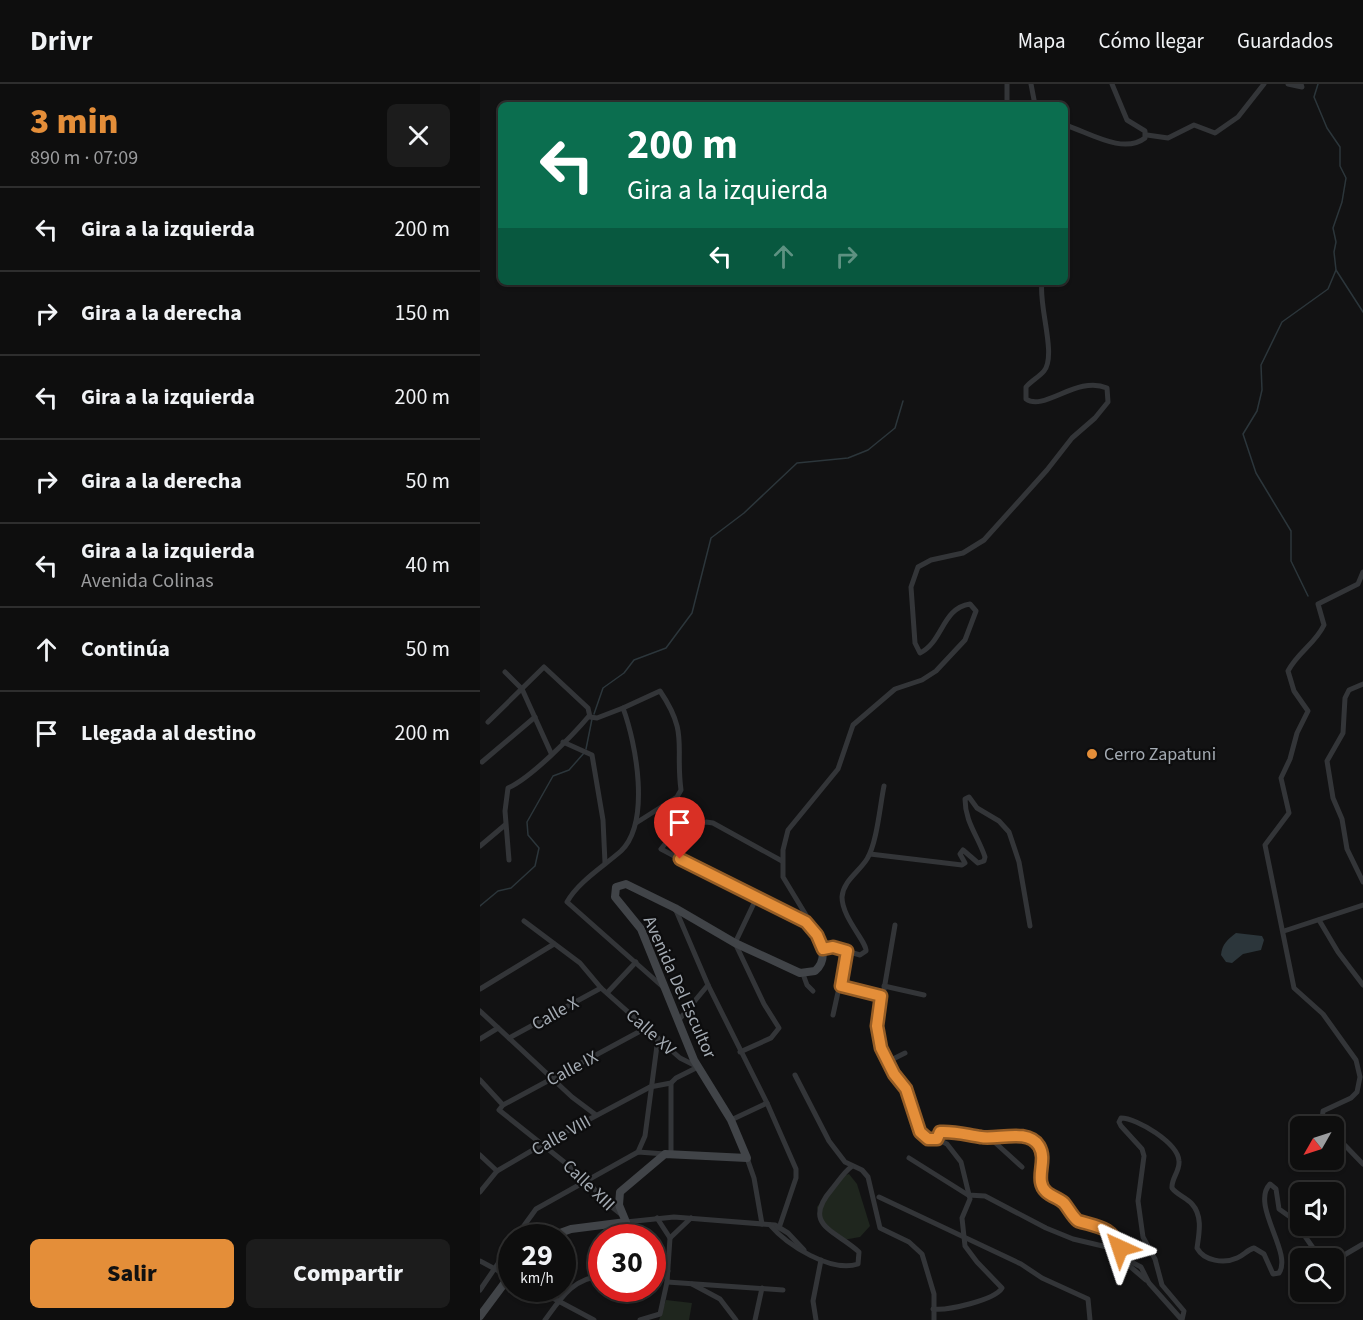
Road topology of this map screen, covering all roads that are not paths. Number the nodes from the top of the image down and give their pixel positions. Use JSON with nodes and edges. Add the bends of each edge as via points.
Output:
{"nodes":[{"id":1,"x":1007,"y":84,"type":"edge"},
{"id":2,"x":1031,"y":84,"type":"edge"},
{"id":3,"x":1112,"y":84,"type":"edge"},
{"id":4,"x":1264,"y":84,"type":"edge"},
{"id":5,"x":1288,"y":84,"type":"edge"},
{"id":6,"x":1301,"y":84,"type":"edge"},
{"id":7,"x":1007,"y":102,"type":"edge"},
{"id":8,"x":1034,"y":102,"type":"edge"},
{"id":9,"x":1068,"y":126,"type":"edge"},
{"id":10,"x":1147,"y":135,"type":"junction"},
{"id":11,"x":1042,"y":285,"type":"edge"},
{"id":12,"x":1363,"y":572,"type":"edge"},
{"id":13,"x":505,"y":672,"type":"dead end"},
{"id":14,"x":1363,"y":684,"type":"edge"},
{"id":15,"x":522,"y":689,"type":"junction"},
{"id":16,"x":623,"y":708,"type":"junction"},
{"id":17,"x":589,"y":716,"type":"junction"},
{"id":18,"x":535,"y":717,"type":"junction"},
{"id":19,"x":488,"y":722,"type":"dead end"},
{"id":20,"x":563,"y":742,"type":"junction"},
{"id":21,"x":551,"y":753,"type":"junction"},
{"id":22,"x":482,"y":762,"type":"dead end"},
{"id":23,"x":884,"y":786,"type":"dead end"},
{"id":24,"x":636,"y":823,"type":"junction"},
{"id":25,"x":505,"y":825,"type":"junction"},
{"id":26,"x":480,"y":846,"type":"edge"},
{"id":27,"x":870,"y":854,"type":"junction"},
{"id":28,"x":509,"y":860,"type":"dead end"},
{"id":29,"x":782,"y":861,"type":"junction"},
{"id":30,"x":604,"y":864,"type":"junction"},
{"id":31,"x":1363,"y":882,"type":"edge"},
{"id":32,"x":756,"y":899,"type":"junction"},
{"id":33,"x":1363,"y":905,"type":"edge"},
{"id":34,"x":675,"y":908,"type":"junction"},
{"id":35,"x":1319,"y":920,"type":"junction"},
{"id":36,"x":524,"y":921,"type":"dead end"},
{"id":37,"x":895,"y":926,"type":"dead end"},
{"id":38,"x":1030,"y":926,"type":"dead end"},
{"id":39,"x":816,"y":932,"type":"junction"},
{"id":40,"x":1284,"y":932,"type":"junction"},
{"id":41,"x":735,"y":943,"type":"junction"},
{"id":42,"x":554,"y":944,"type":"junction"},
{"id":43,"x":823,"y":949,"type":"junction"},
{"id":44,"x":847,"y":951,"type":"junction"},
{"id":45,"x":636,"y":962,"type":"junction"},
{"id":46,"x":803,"y":974,"type":"junction"},
{"id":47,"x":708,"y":985,"type":"junction"},
{"id":48,"x":1363,"y":985,"type":"edge"},
{"id":49,"x":841,"y":986,"type":"junction"},
{"id":50,"x":884,"y":986,"type":"junction"},
{"id":51,"x":663,"y":987,"type":"junction"},
{"id":52,"x":601,"y":988,"type":"junction"},
{"id":53,"x":480,"y":989,"type":"edge"},
{"id":54,"x":813,"y":991,"type":"dead end"},
{"id":55,"x":607,"y":993,"type":"junction"},
{"id":56,"x":924,"y":995,"type":"dead end"},
{"id":57,"x":881,"y":996,"type":"junction"},
{"id":58,"x":480,"y":1011,"type":"edge"},
{"id":59,"x":833,"y":1015,"type":"dead end"},
{"id":60,"x":678,"y":1021,"type":"junction"},
{"id":61,"x":498,"y":1028,"type":"junction"},
{"id":62,"x":646,"y":1028,"type":"junction"},
{"id":63,"x":509,"y":1038,"type":"junction"},
{"id":64,"x":658,"y":1038,"type":"junction"},
{"id":65,"x":480,"y":1039,"type":"edge"},
{"id":66,"x":740,"y":1052,"type":"junction"},
{"id":67,"x":905,"y":1053,"type":"dead end"},
{"id":68,"x":1363,"y":1056,"type":"edge"},
{"id":69,"x":1356,"y":1060,"type":"junction"},
{"id":70,"x":887,"y":1062,"type":"junction"},
{"id":71,"x":698,"y":1067,"type":"junction"},
{"id":72,"x":795,"y":1075,"type":"dead end"},
{"id":73,"x":554,"y":1078,"type":"junction"},
{"id":74,"x":480,"y":1080,"type":"edge"},
{"id":75,"x":671,"y":1083,"type":"junction"},
{"id":76,"x":650,"y":1087,"type":"junction"},
{"id":77,"x":767,"y":1103,"type":"junction"},
{"id":78,"x":501,"y":1108,"type":"junction"},
{"id":79,"x":596,"y":1115,"type":"junction"},
{"id":80,"x":1322,"y":1116,"type":"edge"},
{"id":81,"x":731,"y":1120,"type":"junction"},
{"id":82,"x":989,"y":1137,"type":"junction"},
{"id":83,"x":937,"y":1139,"type":"junction"},
{"id":84,"x":543,"y":1144,"type":"junction"},
{"id":85,"x":1344,"y":1144,"type":"edge"},
{"id":86,"x":638,"y":1152,"type":"junction"},
{"id":87,"x":668,"y":1154,"type":"junction"},
{"id":88,"x":480,"y":1155,"type":"edge"},
{"id":89,"x":747,"y":1158,"type":"junction"},
{"id":90,"x":909,"y":1158,"type":"dead end"},
{"id":91,"x":1363,"y":1164,"type":"edge"},
{"id":92,"x":851,"y":1167,"type":"junction"},
{"id":93,"x":1022,"y":1167,"type":"dead end"},
{"id":94,"x":497,"y":1171,"type":"junction"},
{"id":95,"x":588,"y":1181,"type":"junction"},
{"id":96,"x":480,"y":1192,"type":"edge"},
{"id":97,"x":968,"y":1195,"type":"junction"},
{"id":98,"x":879,"y":1197,"type":"dead end"},
{"id":99,"x":657,"y":1218,"type":"junction"},
{"id":100,"x":692,"y":1218,"type":"junction"},
{"id":101,"x":624,"y":1219,"type":"junction"},
{"id":102,"x":525,"y":1224,"type":"edge"},
{"id":103,"x":762,"y":1224,"type":"junction"},
{"id":104,"x":770,"y":1225,"type":"junction"},
{"id":105,"x":576,"y":1228,"type":"edge"},
{"id":106,"x":780,"y":1228,"type":"junction"},
{"id":107,"x":670,"y":1238,"type":"junction"},
{"id":108,"x":966,"y":1239,"type":"junction"},
{"id":109,"x":1363,"y":1244,"type":"edge"},
{"id":110,"x":1313,"y":1248,"type":"edge"},
{"id":111,"x":804,"y":1250,"type":"junction"},
{"id":112,"x":1344,"y":1255,"type":"edge"},
{"id":113,"x":821,"y":1260,"type":"junction"},
{"id":114,"x":480,"y":1261,"type":"edge"},
{"id":115,"x":498,"y":1263,"type":"edge"},
{"id":116,"x":494,"y":1269,"type":"junction"},
{"id":117,"x":498,"y":1271,"type":"edge"},
{"id":118,"x":668,"y":1271,"type":"joint"},
{"id":119,"x":667,"y":1282,"type":"junction"},
{"id":120,"x":1149,"y":1283,"type":"junction"},
{"id":121,"x":690,"y":1284,"type":"junction"},
{"id":122,"x":762,"y":1288,"type":"junction"},
{"id":123,"x":480,"y":1290,"type":"edge"},
{"id":124,"x":783,"y":1290,"type":"dead end"},
{"id":125,"x":498,"y":1293,"type":"edge"},
{"id":126,"x":558,"y":1302,"type":"edge"},
{"id":127,"x":562,"y":1302,"type":"edge"},
{"id":128,"x":933,"y":1309,"type":"junction"},
{"id":129,"x":480,"y":1316,"type":"edge"},
{"id":130,"x":545,"y":1320,"type":"edge"},
{"id":131,"x":594,"y":1320,"type":"edge"},
{"id":132,"x":640,"y":1320,"type":"edge"},
{"id":133,"x":736,"y":1320,"type":"edge"},
{"id":134,"x":755,"y":1320,"type":"edge"},
{"id":135,"x":816,"y":1320,"type":"edge"},
{"id":136,"x":934,"y":1320,"type":"edge"},
{"id":137,"x":1090,"y":1320,"type":"edge"},
{"id":138,"x":1182,"y":1320,"type":"edge"}],
"edges":[{"from":1,"to":7,"type":"street"},
{"from":2,"to":8,"type":"street"},
{"from":3,"to":10,"type":"street","via":[[1127,120]]},
{"from":4,"to":10,"type":"street","via":[[1238,117],[1215,133],[1194,125],[1168,138]]},
{"from":5,"to":6,"type":"street","via":[[1302,87]]},
{"from":9,"to":10,"type":"street","via":[[1117,143],[1137,143]]},
{"from":11,"to":29,"type":"street","via":[[1048,359],[1044,371],[1026,387],[1026,399],[1036,404],[1068,389],[1093,385],[1107,388],[1108,402],[984,540],[963,554],[931,560],[918,567],[911,587],[918,651],[931,645],[957,608],[970,604],[976,611],[965,640],[936,671],[895,689],[853,725],[838,769],[788,830]]},
{"from":12,"to":40,"type":"street","via":[[1358,584],[1318,604],[1324,625],[1315,642],[1301,651],[1288,671],[1294,691],[1308,711],[1281,778],[1289,813],[1265,845]]},
{"from":13,"to":15,"type":"street"},
{"from":14,"to":31,"type":"street","via":[[1348,690],[1343,733],[1327,760],[1347,849]]},
{"from":15,"to":17,"type":"street","via":[[544,667],[588,708]]},
{"from":15,"to":18,"type":"street"},
{"from":15,"to":19,"type":"street"},
{"from":16,"to":17,"type":"street","via":[[597,718]]},
{"from":16,"to":24,"type":"street","via":[[634,736]]},
{"from":16,"to":24,"type":"street","via":[[660,691],[674,712],[680,733],[678,797]]},
{"from":17,"to":20,"type":"street"},
{"from":18,"to":21,"type":"street"},
{"from":18,"to":22,"type":"street"},
{"from":20,"to":21,"type":"street"},
{"from":20,"to":30,"type":"street","via":[[590,754],[606,843]]},
{"from":21,"to":25,"type":"street","via":[[508,788]]},
{"from":23,"to":27,"type":"street"},
{"from":24,"to":30,"type":"street","via":[[627,844]]},
{"from":25,"to":26,"type":"street"},
{"from":25,"to":28,"type":"street"},
{"from":27,"to":38,"type":"street","via":[[962,865],[963,850],[978,862],[984,861],[978,838],[968,824],[965,800],[969,797],[977,808],[1009,832],[1019,862]]},
{"from":27,"to":44,"type":"street","via":[[842,895],[850,925],[866,951],[863,955]]},
{"from":29,"to":32,"type":"street","via":[[706,822],[673,834],[661,849]]},
{"from":29,"to":39,"type":"street","via":[[785,882]]},
{"from":30,"to":45,"type":"street","via":[[567,902]]},
{"from":32,"to":39,"type":"street","via":[[806,922]]},
{"from":32,"to":41,"type":"street"},
{"from":33,"to":35,"type":"street"},
{"from":34,"to":41,"type":"street","name":"Avenida Del Escultor"},
{"from":34,"to":47,"type":"street"},
{"from":34,"to":51,"type":"street","name":"Avenida Del Escultor","via":[[626,884],[614,891],[616,900],[641,929]]},
{"from":35,"to":40,"type":"street"},
{"from":35,"to":48,"type":"street"},
{"from":36,"to":42,"type":"street"},
{"from":37,"to":50,"type":"street"},
{"from":39,"to":43,"type":"street"},
{"from":40,"to":69,"type":"street","via":[[1294,988],[1323,1014]]},
{"from":41,"to":46,"type":"street","name":"Avenida Del Escultor"},
{"from":41,"to":66,"type":"street","via":[[779,1028],[771,1038]]},
{"from":42,"to":52,"type":"street","via":[[580,963]]},
{"from":42,"to":53,"type":"street"},
{"from":43,"to":44,"type":"street"},
{"from":43,"to":46,"type":"street","via":[[819,967]]},
{"from":44,"to":49,"type":"street"},
{"from":45,"to":51,"type":"street"},
{"from":45,"to":55,"type":"street"},
{"from":46,"to":54,"type":"street"},
{"from":47,"to":60,"type":"street"},
{"from":47,"to":66,"type":"street"},
{"from":49,"to":57,"type":"street"},
{"from":49,"to":59,"type":"street"},
{"from":50,"to":56,"type":"street"},
{"from":50,"to":57,"type":"street"},
{"from":51,"to":60,"type":"street","name":"Avenida Del Escultor"},
{"from":52,"to":55,"type":"street","name":"Calle XV"},
{"from":52,"to":63,"type":"street","name":"Calle X"},
{"from":55,"to":62,"type":"street","name":"Calle XV"},
{"from":57,"to":70,"type":"street","via":[[877,1031]]},
{"from":58,"to":61,"type":"street"},
{"from":60,"to":71,"type":"street","name":"Avenida Del Escultor"},
{"from":61,"to":63,"type":"street"},
{"from":61,"to":65,"type":"street"},
{"from":62,"to":64,"type":"street","name":"Calle XV"},
{"from":62,"to":73,"type":"street","name":"Calle IX"},
{"from":63,"to":73,"type":"street"},
{"from":64,"to":71,"type":"street","name":"Calle XV","via":[[686,1063]]},
{"from":64,"to":76,"type":"street"},
{"from":66,"to":77,"type":"street"},
{"from":67,"to":70,"type":"street"},
{"from":68,"to":69,"type":"street"},
{"from":69,"to":80,"type":"street","via":[[1360,1077],[1357,1092],[1323,1111]]},
{"from":70,"to":83,"type":"street","via":[[906,1089],[920,1132],[928,1139]]},
{"from":71,"to":75,"type":"street","name":"Calle VIII"},
{"from":71,"to":81,"type":"street","name":"Avenida Del Escultor"},
{"from":72,"to":92,"type":"street","via":[[829,1142]]},
{"from":73,"to":78,"type":"street","name":"Calle IX"},
{"from":73,"to":79,"type":"street"},
{"from":74,"to":78,"type":"street"},
{"from":75,"to":76,"type":"street","name":"Calle VIII"},
{"from":75,"to":87,"type":"street"},
{"from":76,"to":79,"type":"street","name":"Calle VIII"},
{"from":76,"to":86,"type":"street","via":[[645,1136]]},
{"from":77,"to":81,"type":"street"},
{"from":77,"to":106,"type":"street","via":[[796,1169]]},
{"from":78,"to":84,"type":"street","name":"Calle XIII"},
{"from":79,"to":84,"type":"street","name":"Calle VIII"},
{"from":81,"to":89,"type":"street","name":"Avenida Del Escultor"},
{"from":82,"to":83,"type":"street","via":[[944,1131]]},
{"from":82,"to":93,"type":"street"},
{"from":82,"to":120,"type":"street","via":[[1027,1138],[1038,1144],[1042,1155],[1040,1180],[1045,1191],[1066,1205],[1078,1221],[1112,1233],[1124,1258],[1142,1266]]},
{"from":83,"to":97,"type":"street","via":[[947,1144],[961,1162]]},
{"from":84,"to":94,"type":"street","name":"Calle VIII"},
{"from":84,"to":95,"type":"street","name":"Calle XIII"},
{"from":85,"to":91,"type":"street"},
{"from":86,"to":87,"type":"street"},
{"from":86,"to":95,"type":"street"},
{"from":87,"to":89,"type":"street"},
{"from":87,"to":101,"type":"street","via":[[620,1192],[618,1200]]},
{"from":88,"to":94,"type":"street"},
{"from":89,"to":103,"type":"street","name":"Avenida Del Escultor"},
{"from":90,"to":97,"type":"street"},
{"from":92,"to":113,"type":"street","via":[[821,1202],[819,1210],[824,1225],[859,1252],[860,1261],[850,1266]]},
{"from":92,"to":128,"type":"street","via":[[868,1177],[880,1228],[909,1242],[921,1254],[934,1293]]},
{"from":94,"to":96,"type":"street","name":"Calle VIII"},
{"from":95,"to":101,"type":"street","name":"Calle XIII"},
{"from":95,"to":102,"type":"street","via":[[536,1209]]},
{"from":97,"to":108,"type":"street","via":[[962,1218]]},
{"from":97,"to":120,"type":"street","via":[[990,1198],[1046,1228],[1107,1247]]},
{"from":98,"to":108,"type":"street"},
{"from":99,"to":100,"type":"street"},
{"from":99,"to":101,"type":"street"},
{"from":99,"to":107,"type":"street"},
{"from":100,"to":103,"type":"street"},
{"from":100,"to":107,"type":"street"},
{"from":101,"to":105,"type":"street"},
{"from":103,"to":104,"type":"street"},
{"from":104,"to":106,"type":"street"},
{"from":104,"to":111,"type":"street"},
{"from":106,"to":111,"type":"street"},
{"from":107,"to":118,"type":"street"},
{"from":108,"to":128,"type":"street","via":[[965,1246],[1002,1288],[1001,1292],[945,1311]]},
{"from":108,"to":137,"type":"street","via":[[1088,1299]]},
{"from":109,"to":112,"type":"street"},
{"from":110,"to":138,"type":"street","via":[[1293,1219],[1279,1209],[1276,1189],[1270,1184],[1266,1191],[1266,1216],[1276,1235],[1282,1262],[1279,1273],[1273,1274],[1264,1254],[1254,1248],[1220,1262],[1201,1254],[1197,1248],[1200,1230],[1196,1210],[1172,1188],[1177,1154],[1157,1132],[1121,1118],[1121,1126],[1144,1156],[1138,1191],[1143,1237],[1155,1259],[1162,1285],[1184,1311]]},
{"from":111,"to":113,"type":"street"},
{"from":113,"to":135,"type":"street","via":[[813,1301]]},
{"from":114,"to":116,"type":"street"},
{"from":115,"to":116,"type":"street"},
{"from":116,"to":117,"type":"street"},
{"from":116,"to":123,"type":"street"},
{"from":118,"to":119,"type":"street"},
{"from":119,"to":121,"type":"street"},
{"from":119,"to":132,"type":"street","via":[[660,1314]]},
{"from":120,"to":138,"type":"street"},
{"from":121,"to":122,"type":"street"},
{"from":121,"to":133,"type":"street","via":[[720,1299]]},
{"from":122,"to":124,"type":"street"},
{"from":122,"to":134,"type":"street"},
{"from":125,"to":129,"type":"street"},
{"from":126,"to":130,"type":"street"},
{"from":127,"to":131,"type":"street"},
{"from":128,"to":136,"type":"street"}]}
